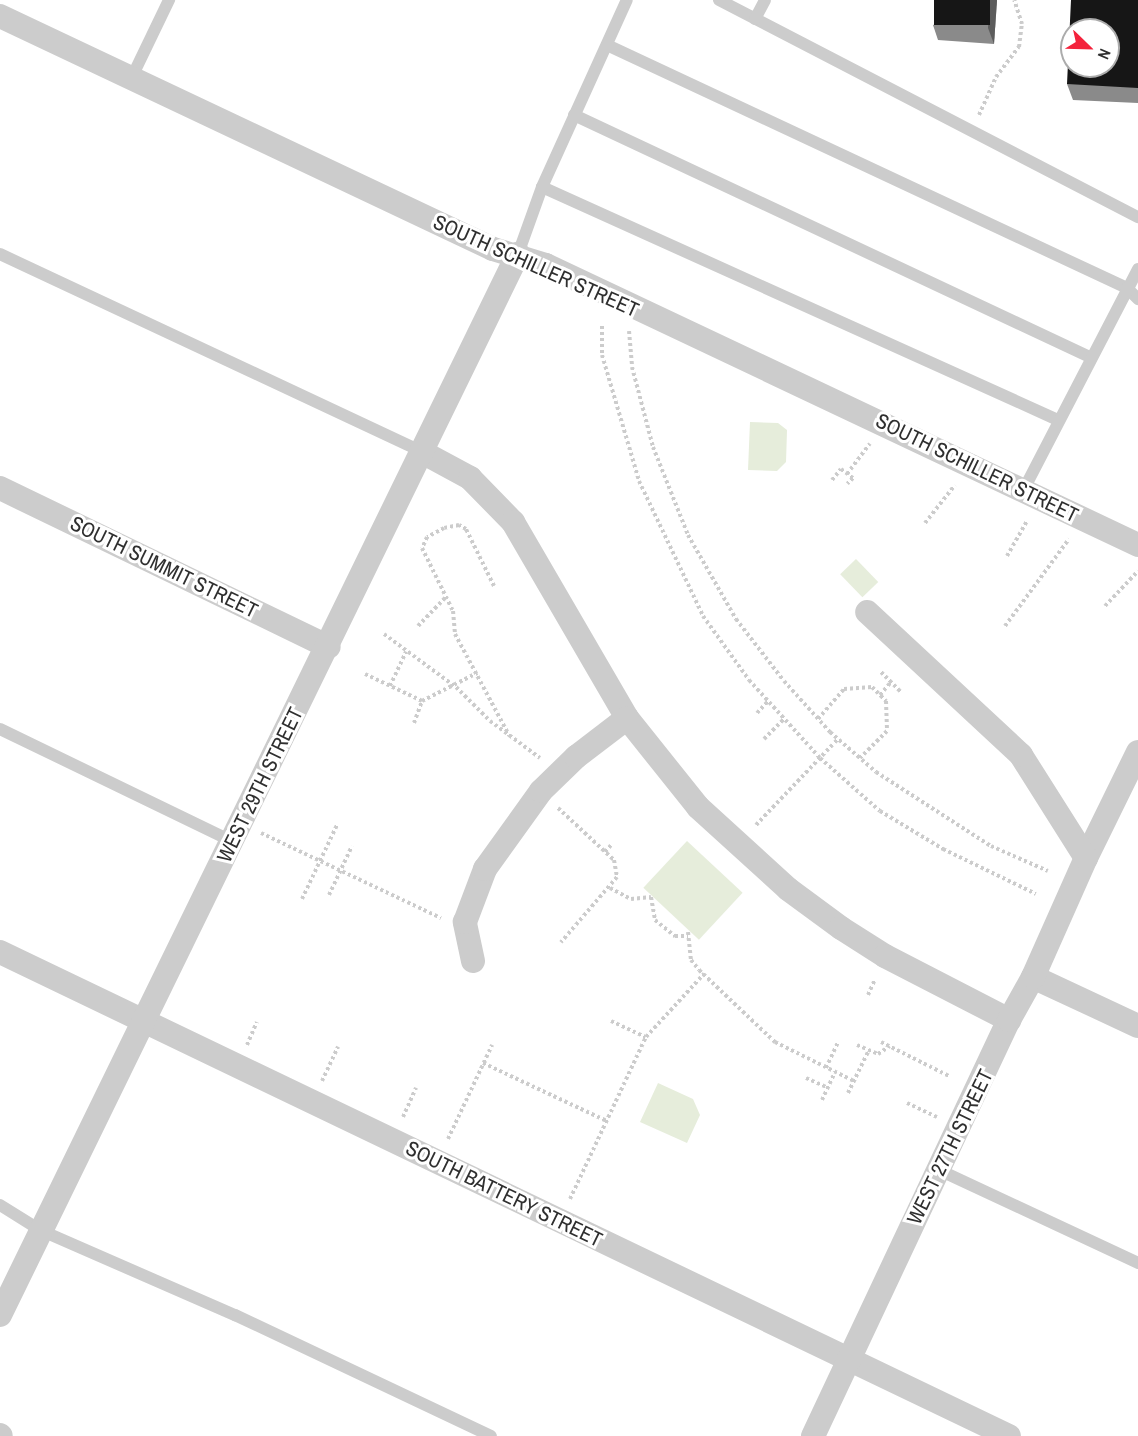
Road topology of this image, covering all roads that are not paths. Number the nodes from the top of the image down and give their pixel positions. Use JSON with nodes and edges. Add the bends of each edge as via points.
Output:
{"nodes":[{"id":1,"x":169,"y":0,"type":"edge"},
{"id":2,"x":627,"y":0,"type":"edge"},
{"id":3,"x":719,"y":0,"type":"edge"},
{"id":4,"x":765,"y":0,"type":"edge"},
{"id":5,"x":0,"y":16,"type":"edge"},
{"id":6,"x":755,"y":18,"type":"junction"},
{"id":7,"x":607,"y":45,"type":"junction"},
{"id":8,"x":131,"y":79,"type":"junction"},
{"id":9,"x":574,"y":115,"type":"junction"},
{"id":10,"x":542,"y":187,"type":"junction"},
{"id":11,"x":1138,"y":217,"type":"edge"},
{"id":12,"x":0,"y":254,"type":"edge"},
{"id":13,"x":518,"y":254,"type":"junction"},
{"id":14,"x":1138,"y":269,"type":"edge"},
{"id":15,"x":1127,"y":288,"type":"junction"},
{"id":16,"x":1138,"y":299,"type":"edge"},
{"id":17,"x":1090,"y":357,"type":"junction"},
{"id":18,"x":1058,"y":420,"type":"junction"},
{"id":19,"x":422,"y":452,"type":"junction"},
{"id":20,"x":0,"y":488,"type":"edge"},
{"id":21,"x":1030,"y":495,"type":"junction"},
{"id":22,"x":1138,"y":545,"type":"edge"},
{"id":23,"x":867,"y":612,"type":"dead end"},
{"id":24,"x":328,"y":647,"type":"junction"},
{"id":25,"x":627,"y":718,"type":"junction"},
{"id":26,"x":0,"y":729,"type":"edge"},
{"id":27,"x":1138,"y":752,"type":"edge"},
{"id":28,"x":1131,"y":785,"type":"edge"},
{"id":29,"x":236,"y":833,"type":"junction"},
{"id":30,"x":1086,"y":858,"type":"junction"},
{"id":31,"x":0,"y":952,"type":"edge"},
{"id":32,"x":473,"y":961,"type":"dead end"},
{"id":33,"x":1033,"y":977,"type":"junction"},
{"id":34,"x":144,"y":1019,"type":"junction"},
{"id":35,"x":1009,"y":1020,"type":"junction"},
{"id":36,"x":1138,"y":1026,"type":"edge"},
{"id":37,"x":939,"y":1170,"type":"junction"},
{"id":38,"x":0,"y":1205,"type":"edge"},
{"id":39,"x":40,"y":1230,"type":"junction"},
{"id":40,"x":1138,"y":1263,"type":"edge"},
{"id":41,"x":0,"y":1315,"type":"edge"},
{"id":42,"x":846,"y":1361,"type":"junction"},
{"id":43,"x":491,"y":1436,"type":"edge"},
{"id":44,"x":813,"y":1436,"type":"edge"},
{"id":45,"x":1009,"y":1436,"type":"edge"}],
"edges":[{"from":1,"to":8,"type":"lane"},
{"from":2,"to":7,"type":"lane"},
{"from":3,"to":6,"type":"lane"},
{"from":4,"to":6,"type":"lane"},
{"from":5,"to":8,"type":"street","name":"SOUTH SCHILLER STREET"},
{"from":6,"to":11,"type":"lane"},
{"from":7,"to":9,"type":"lane"},
{"from":7,"to":15,"type":"lane"},
{"from":8,"to":13,"type":"street","name":"SOUTH SCHILLER STREET","via":[[492,249]]},
{"from":9,"to":10,"type":"lane"},
{"from":9,"to":17,"type":"lane"},
{"from":10,"to":13,"type":"lane"},
{"from":10,"to":18,"type":"lane"},
{"from":12,"to":19,"type":"lane"},
{"from":13,"to":19,"type":"street","name":"WEST 29TH STREET"},
{"from":13,"to":21,"type":"street","name":"SOUTH SCHILLER STREET"},
{"from":14,"to":15,"type":"lane"},
{"from":15,"to":16,"type":"lane"},
{"from":15,"to":17,"type":"lane"},
{"from":17,"to":18,"type":"lane"},
{"from":18,"to":21,"type":"lane"},
{"from":19,"to":24,"type":"street","name":"WEST 29TH STREET"},
{"from":19,"to":25,"type":"street","via":[[470,478],[513,522]]},
{"from":20,"to":24,"type":"street","name":"SOUTH SUMMIT STREET"},
{"from":21,"to":22,"type":"street","name":"SOUTH SCHILLER STREET"},
{"from":23,"to":30,"type":"street","via":[[1021,755]]},
{"from":24,"to":29,"type":"street","name":"WEST 29TH STREET"},
{"from":25,"to":32,"type":"street","via":[[576,757],[541,791],[485,869],[465,922]]},
{"from":25,"to":35,"type":"street","via":[[698,807],[788,889],[885,956]]},
{"from":26,"to":29,"type":"lane"},
{"from":27,"to":28,"type":"street","name":"WEST 27TH STREET"},
{"from":28,"to":30,"type":"street","name":"WEST 27TH STREET"},
{"from":29,"to":34,"type":"street","name":"WEST 29TH STREET"},
{"from":30,"to":33,"type":"street","name":"WEST 27TH STREET"},
{"from":31,"to":34,"type":"street","name":"SOUTH BATTERY STREET"},
{"from":33,"to":35,"type":"street","name":"WEST 27TH STREET"},
{"from":33,"to":36,"type":"street"},
{"from":34,"to":39,"type":"street","name":"WEST 29TH STREET"},
{"from":34,"to":42,"type":"street","name":"SOUTH BATTERY STREET"},
{"from":35,"to":37,"type":"street","name":"WEST 27TH STREET"},
{"from":37,"to":40,"type":"lane"},
{"from":37,"to":42,"type":"street","name":"WEST 27TH STREET"},
{"from":38,"to":39,"type":"lane"},
{"from":39,"to":41,"type":"street","name":"WEST 29TH STREET"},
{"from":39,"to":43,"type":"lane","via":[[235,1315]]},
{"from":42,"to":44,"type":"street","name":"WEST 27TH STREET"},
{"from":42,"to":45,"type":"street","name":"SOUTH BATTERY STREET"}]}
